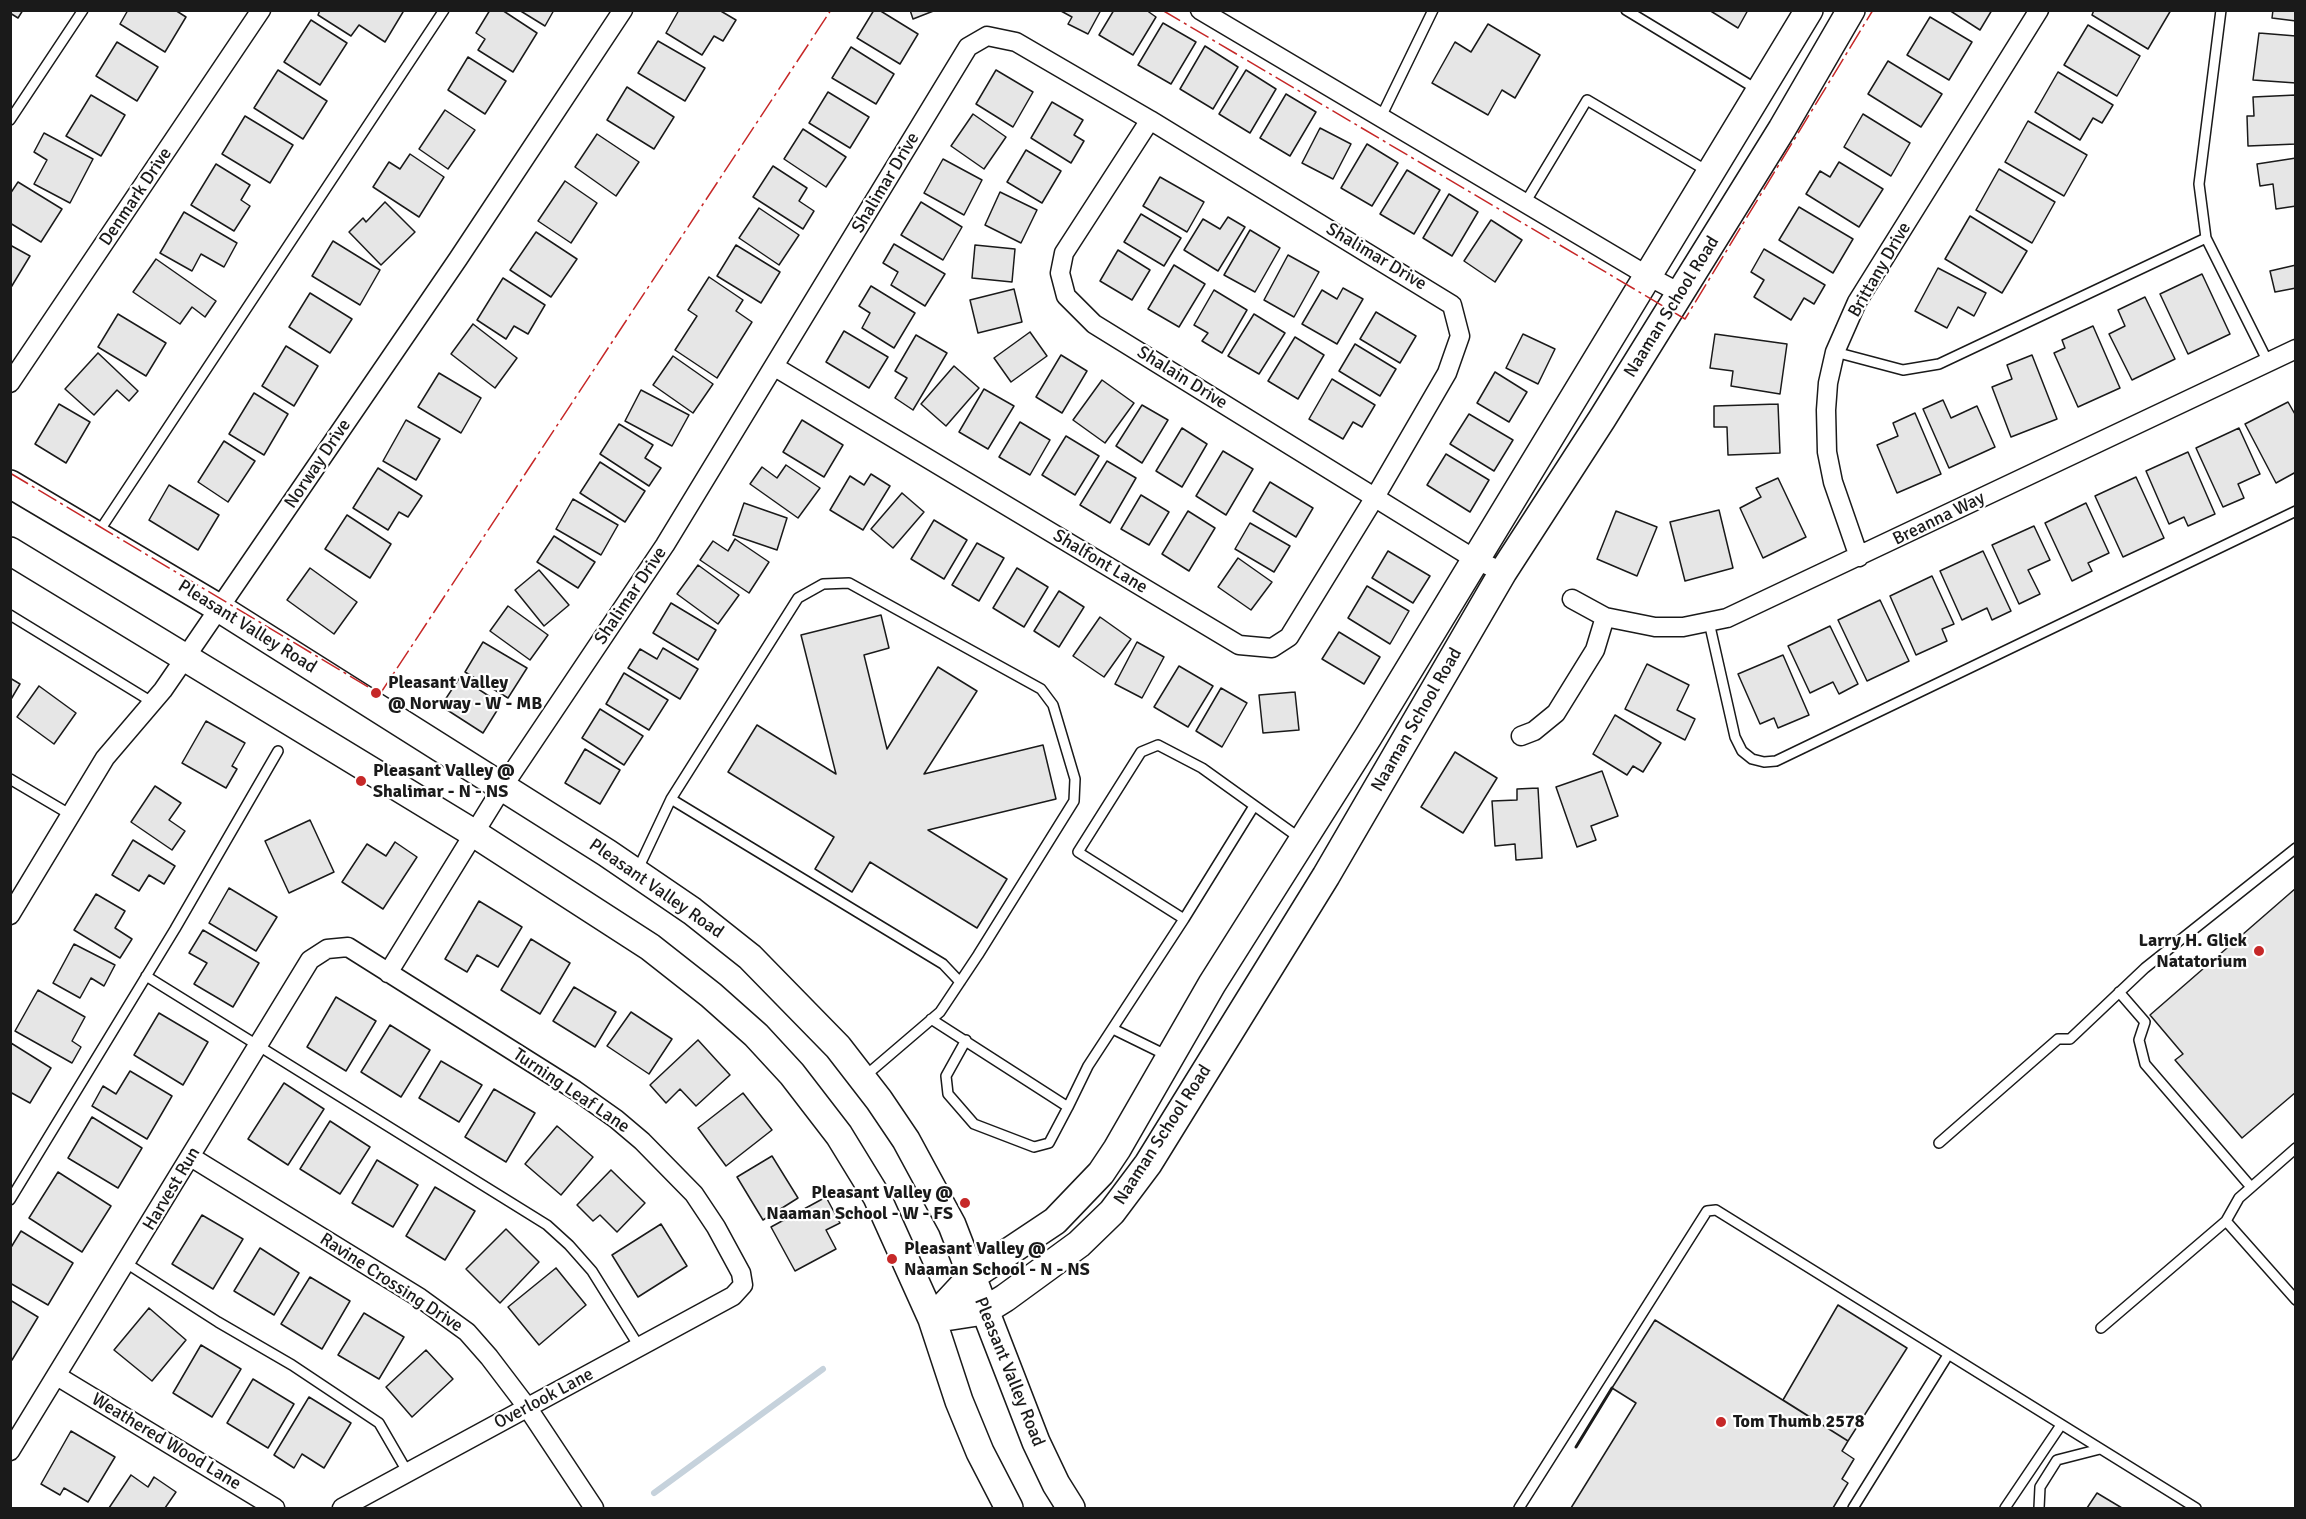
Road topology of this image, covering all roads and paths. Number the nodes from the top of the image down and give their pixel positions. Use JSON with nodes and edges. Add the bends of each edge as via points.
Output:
{"nodes":[{"id":1,"x":82,"y":10,"type":"edge"},
{"id":2,"x":261,"y":10,"type":"edge"},
{"id":3,"x":444,"y":10,"type":"edge"},
{"id":4,"x":623,"y":10,"type":"edge"},
{"id":5,"x":1200,"y":10,"type":"edge"},
{"id":6,"x":1433,"y":10,"type":"edge"},
{"id":7,"x":1626,"y":10,"type":"edge"},
{"id":8,"x":1809,"y":10,"type":"edge"},
{"id":9,"x":1851,"y":10,"type":"edge"},
{"id":10,"x":2039,"y":10,"type":"edge"},
{"id":11,"x":2221,"y":10,"type":"edge"},
{"id":12,"x":1760,"y":91,"type":"junction"},
{"id":13,"x":1381,"y":117,"type":"junction"},
{"id":14,"x":10,"y":120,"type":"edge"},
{"id":15,"x":1150,"y":120,"type":"junction"},
{"id":16,"x":1711,"y":173,"type":"junction"},
{"id":17,"x":1525,"y":203,"type":"junction"},
{"id":18,"x":2206,"y":238,"type":"junction"},
{"id":19,"x":1648,"y":276,"type":"junction"},
{"id":20,"x":1680,"y":293,"type":"junction"},
{"id":21,"x":1835,"y":352,"type":"junction"},
{"id":22,"x":2292,"y":353,"type":"edge"},
{"id":23,"x":2268,"y":362,"type":"junction"},
{"id":24,"x":774,"y":367,"type":"junction"},
{"id":25,"x":10,"y":383,"type":"edge"},
{"id":26,"x":10,"y":484,"type":"edge"},
{"id":27,"x":1376,"y":497,"type":"junction"},
{"id":28,"x":2295,"y":511,"type":"edge"},
{"id":29,"x":97,"y":535,"type":"junction"},
{"id":30,"x":10,"y":551,"type":"edge"},
{"id":31,"x":1859,"y":557,"type":"junction"},
{"id":32,"x":1476,"y":560,"type":"junction"},
{"id":33,"x":1503,"y":572,"type":"junction"},
{"id":34,"x":1572,"y":599,"type":"dead end"},
{"id":35,"x":219,"y":608,"type":"junction"},
{"id":36,"x":10,"y":615,"type":"edge"},
{"id":37,"x":1605,"y":617,"type":"junction"},
{"id":38,"x":1708,"y":622,"type":"junction"},
{"id":39,"x":185,"y":658,"type":"junction"},
{"id":40,"x":152,"y":702,"type":"junction"},
{"id":41,"x":1521,"y":736,"type":"dead end"},
{"id":42,"x":278,"y":752,"type":"dead end"},
{"id":43,"x":10,"y":779,"type":"edge"},
{"id":44,"x":502,"y":788,"type":"junction"},
{"id":45,"x":671,"y":799,"type":"junction"},
{"id":46,"x":1254,"y":806,"type":"junction"},
{"id":47,"x":71,"y":815,"type":"junction"},
{"id":48,"x":475,"y":834,"type":"junction"},
{"id":49,"x":1303,"y":841,"type":"junction"},
{"id":50,"x":2295,"y":848,"type":"edge"},
{"id":51,"x":636,"y":873,"type":"junction"},
{"id":52,"x":10,"y":915,"type":"edge"},
{"id":53,"x":1184,"y":919,"type":"junction"},
{"id":54,"x":348,"y":947,"type":"joint"},
{"id":55,"x":388,"y":974,"type":"junction"},
{"id":56,"x":146,"y":976,"type":"junction"},
{"id":57,"x":960,"y":982,"type":"junction"},
{"id":58,"x":2119,"y":992,"type":"junction"},
{"id":59,"x":931,"y":1019,"type":"junction"},
{"id":60,"x":1113,"y":1029,"type":"junction"},
{"id":61,"x":966,"y":1040,"type":"junction"},
{"id":62,"x":258,"y":1047,"type":"junction"},
{"id":63,"x":1170,"y":1057,"type":"junction"},
{"id":64,"x":862,"y":1078,"type":"junction"},
{"id":65,"x":1068,"y":1107,"type":"junction"},
{"id":66,"x":1939,"y":1143,"type":"dead end"},
{"id":67,"x":2295,"y":1148,"type":"edge"},
{"id":68,"x":191,"y":1157,"type":"junction"},
{"id":69,"x":2251,"y":1187,"type":"junction"},
{"id":70,"x":10,"y":1200,"type":"edge"},
{"id":71,"x":2226,"y":1221,"type":"junction"},
{"id":72,"x":126,"y":1263,"type":"junction"},
{"id":73,"x":971,"y":1277,"type":"junction"},
{"id":74,"x":743,"y":1285,"type":"joint"},
{"id":75,"x":2295,"y":1300,"type":"edge"},
{"id":76,"x":984,"y":1311,"type":"junction"},
{"id":77,"x":932,"y":1318,"type":"junction"},
{"id":78,"x":2100,"y":1328,"type":"dead end"},
{"id":79,"x":640,"y":1348,"type":"junction"},
{"id":80,"x":1948,"y":1355,"type":"junction"},
{"id":81,"x":57,"y":1376,"type":"junction"},
{"id":82,"x":528,"y":1407,"type":"junction"},
{"id":83,"x":2061,"y":1425,"type":"junction"},
{"id":84,"x":2100,"y":1449,"type":"junction"},
{"id":85,"x":10,"y":1451,"type":"edge"},
{"id":86,"x":408,"y":1473,"type":"junction"},
{"id":87,"x":275,"y":1509,"type":"edge"},
{"id":88,"x":342,"y":1509,"type":"edge"},
{"id":89,"x":594,"y":1509,"type":"edge"},
{"id":90,"x":1009,"y":1509,"type":"edge"},
{"id":91,"x":1071,"y":1509,"type":"edge"},
{"id":92,"x":1519,"y":1509,"type":"edge"},
{"id":93,"x":1853,"y":1509,"type":"edge"},
{"id":94,"x":2005,"y":1509,"type":"edge"},
{"id":95,"x":2039,"y":1509,"type":"edge"},
{"id":96,"x":2196,"y":1509,"type":"edge"}],
"edges":[{"from":1,"to":14,"type":"lane"},
{"from":2,"to":25,"type":"street","name":"Denmark Drive"},
{"from":3,"to":29,"type":"lane"},
{"from":4,"to":35,"type":"street","name":"Norway Drive"},
{"from":5,"to":13,"type":"street"},
{"from":6,"to":13,"type":"lane"},
{"from":7,"to":12,"type":"lane"},
{"from":8,"to":12,"type":"main road","name":"Naaman School Road"},
{"from":9,"to":20,"type":"main road","name":"Naaman School Road"},
{"from":10,"to":21,"type":"street","name":"Brittany Drive","via":[[1857,302]]},
{"from":11,"to":18,"type":"lane","via":[[2199,184]]},
{"from":12,"to":16,"type":"main road","name":"Naaman School Road"},
{"from":13,"to":17,"type":"street"},
{"from":15,"to":24,"type":"street","name":"Shalimar Drive","via":[[1016,42],[987,36],[968,47]]},
{"from":15,"to":27,"type":"street","name":"Shalimar Drive","via":[[1452,305],[1460,336],[1447,374]]},
{"from":15,"to":27,"type":"street","name":"Shalain Drive","via":[[1064,253],[1060,273],[1066,296],[1094,324]]},
{"from":16,"to":17,"type":"lane","via":[[1587,100]]},
{"from":16,"to":19,"type":"main road","name":"Naaman School Road"},
{"from":17,"to":19,"type":"street"},
{"from":18,"to":21,"type":"lane","via":[[1939,364],[1903,370]]},
{"from":18,"to":23,"type":"lane"},
{"from":19,"to":20,"type":"street"},
{"from":19,"to":32,"type":"main road","name":"Naaman School Road"},
{"from":20,"to":33,"type":"main road","name":"Naaman School Road"},
{"from":21,"to":31,"type":"street","name":"Brittany Drive","via":[[1826,410],[1827,452],[1833,482]]},
{"from":22,"to":23,"type":"street","name":"Breanna Way"},
{"from":23,"to":31,"type":"street","name":"Breanna Way"},
{"from":24,"to":27,"type":"street","name":"Shalfont Lane","via":[[1239,645],[1272,648],[1289,637]]},
{"from":24,"to":44,"type":"street","name":"Shalimar Drive","via":[[665,544]]},
{"from":26,"to":29,"type":"main road","name":"Pleasant Valley Road"},
{"from":27,"to":32,"type":"street","name":"Shalain Drive"},
{"from":28,"to":38,"type":"lane","via":[[1776,760],[1752,759],[1742,751],[1735,737]]},
{"from":29,"to":35,"type":"main road","name":"Pleasant Valley Road"},
{"from":30,"to":39,"type":"main road"},
{"from":31,"to":38,"type":"street","name":"Breanna Way","via":[[1727,618]]},
{"from":32,"to":33,"type":"street"},
{"from":32,"to":49,"type":"main road","name":"Naaman School Road"},
{"from":33,"to":76,"type":"main road","name":"Naaman School Road","via":[[1326,876],[1148,1164],[1112,1212],[1079,1244]]},
{"from":34,"to":37,"type":"street","name":"Breanna Way"},
{"from":35,"to":39,"type":"street","name":"Norway Drive"},
{"from":35,"to":44,"type":"main road","name":"Pleasant Valley Road"},
{"from":36,"to":40,"type":"lane"},
{"from":37,"to":38,"type":"street","name":"Breanna Way","via":[[1655,627]]},
{"from":37,"to":41,"type":"street","via":[[1595,650],[1556,713]]},
{"from":39,"to":40,"type":"street","name":"Norway Drive"},
{"from":39,"to":48,"type":"main road"},
{"from":40,"to":47,"type":"street","name":"Norway Drive","via":[[105,759]]},
{"from":42,"to":56,"type":"lane"},
{"from":43,"to":47,"type":"lane"},
{"from":44,"to":48,"type":"street","name":"Shalimar Drive"},
{"from":44,"to":51,"type":"main road","name":"Pleasant Valley Road"},
{"from":45,"to":51,"type":"lane"},
{"from":45,"to":57,"type":"lane","via":[[944,964]]},
{"from":45,"to":57,"type":"lane","via":[[798,598],[823,585],[849,583],[1041,689],[1053,705],[1075,779],[1074,801]]},
{"from":46,"to":49,"type":"lane"},
{"from":46,"to":53,"type":"lane"},
{"from":46,"to":53,"type":"lane","via":[[1202,768],[1158,745],[1141,752],[1078,852]]},
{"from":47,"to":52,"type":"street","name":"Norway Drive"},
{"from":48,"to":55,"type":"street","name":"Shalimar Drive"},
{"from":48,"to":77,"type":"main road","via":[[650,947],[756,1035],[839,1135],[872,1188]]},
{"from":49,"to":63,"type":"main road","name":"Naaman School Road"},
{"from":50,"to":58,"type":"lane"},
{"from":51,"to":64,"type":"main road","name":"Pleasant Valley Road","via":[[750,957],[838,1047]]},
{"from":53,"to":60,"type":"lane"},
{"from":54,"to":55,"type":"street","name":"Turning Leaf Lane"},
{"from":54,"to":62,"type":"street","name":"Harvest Run","via":[[327,949],[310,960]]},
{"from":55,"to":74,"type":"street","name":"Turning Leaf Lane","via":[[575,1090],[642,1141],[694,1194],[741,1273]]},
{"from":56,"to":62,"type":"lane"},
{"from":56,"to":70,"type":"lane"},
{"from":57,"to":59,"type":"lane"},
{"from":58,"to":66,"type":"lane","via":[[2070,1039],[2058,1039]]},
{"from":58,"to":69,"type":"lane","via":[[2145,1022],[2139,1040],[2145,1064]]},
{"from":59,"to":61,"type":"lane"},
{"from":59,"to":64,"type":"lane"},
{"from":60,"to":63,"type":"lane"},
{"from":60,"to":65,"type":"lane","via":[[1088,1066]]},
{"from":61,"to":65,"type":"lane"},
{"from":61,"to":65,"type":"lane","via":[[946,1076],[948,1094],[975,1124],[1034,1147],[1049,1143]]},
{"from":62,"to":68,"type":"street","name":"Harvest Run"},
{"from":62,"to":79,"type":"lane","via":[[547,1225],[591,1270]]},
{"from":63,"to":73,"type":"main road","name":"Naaman School Road","via":[[1101,1173],[1055,1221]]},
{"from":64,"to":73,"type":"main road","name":"Pleasant Valley Road","via":[[906,1140],[931,1185],[952,1225]]},
{"from":67,"to":69,"type":"lane"},
{"from":68,"to":72,"type":"street","name":"Harvest Run"},
{"from":68,"to":82,"type":"street","name":"Ravine Crossing Drive","via":[[445,1314],[467,1332]]},
{"from":69,"to":71,"type":"lane","via":[[2239,1198]]},
{"from":71,"to":75,"type":"lane"},
{"from":71,"to":78,"type":"lane"},
{"from":72,"to":81,"type":"street","name":"Harvest Run"},
{"from":72,"to":86,"type":"lane","via":[[379,1423]]},
{"from":73,"to":76,"type":"main road","name":"Pleasant Valley Road"},
{"from":73,"to":77,"type":"main road","name":"Naaman School Road"},
{"from":74,"to":79,"type":"street","name":"Overlook Lane","via":[[733,1296]]},
{"from":76,"to":77,"type":"main road","name":"Naaman School Road"},
{"from":76,"to":91,"type":"main road","name":"Pleasant Valley Road","via":[[1036,1442]]},
{"from":77,"to":90,"type":"main road","via":[[959,1401]]},
{"from":79,"to":82,"type":"street","name":"Overlook Lane"},
{"from":80,"to":83,"type":"lane"},
{"from":80,"to":92,"type":"lane","via":[[1716,1210],[1707,1211]]},
{"from":80,"to":93,"type":"lane"},
{"from":81,"to":85,"type":"street","name":"Harvest Run"},
{"from":81,"to":87,"type":"street","name":"Weathered Wood Lane"},
{"from":82,"to":86,"type":"street","name":"Overlook Lane"},
{"from":82,"to":89,"type":"street","name":"Ravine Crossing Drive"},
{"from":83,"to":84,"type":"lane"},
{"from":83,"to":94,"type":"lane"},
{"from":84,"to":95,"type":"lane","via":[[2057,1460],[2040,1487]]},
{"from":84,"to":96,"type":"lane"},
{"from":86,"to":88,"type":"street","name":"Overlook Lane"}]}
